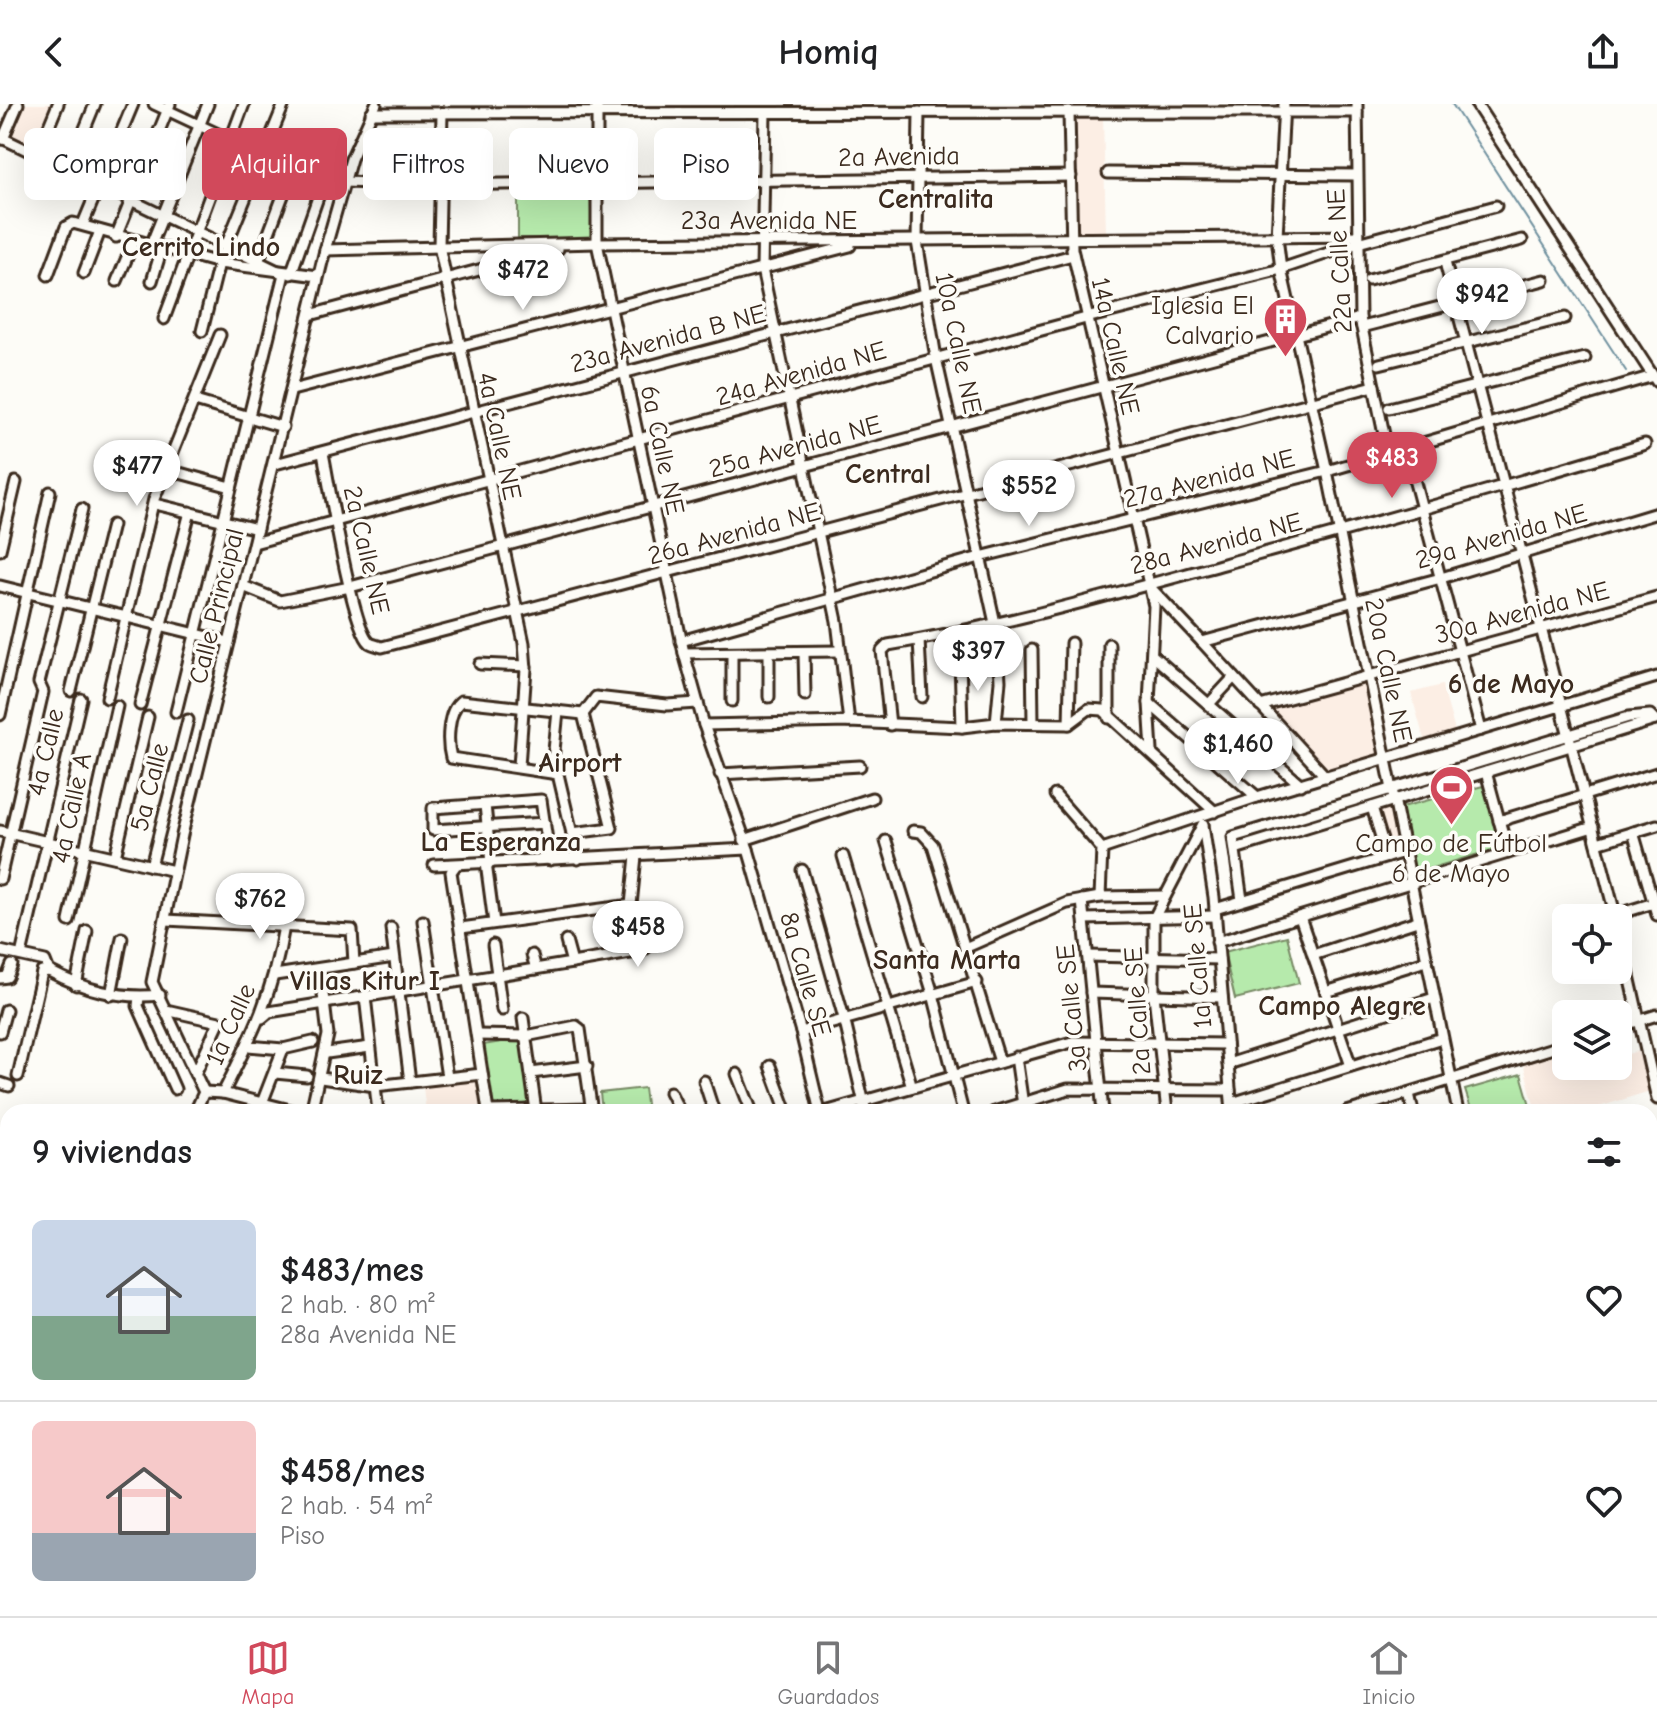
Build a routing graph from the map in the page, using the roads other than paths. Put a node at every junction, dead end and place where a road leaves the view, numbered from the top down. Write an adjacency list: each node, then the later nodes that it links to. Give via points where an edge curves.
1 (18, 104): 46 (street)
2 (58, 104): 39 (street)
3 (95, 104): 40 (street)
4 (133, 104): 41 (street)
5 (154, 104): 10 (street)
6 (208, 104): 38 (street)
7 (244, 104): 44 (street)
8 (284, 104): 45 (street)
9 (1476, 104): 120 (street)
10 (168, 107): 38 (street); 42 (street)
11 (373, 107): 35 (street); 48 (street, Calle Principal)
12 (485, 108): 13 (street); 35 (street)
13 (522, 108): 14 (street)
14 (561, 108): 15 (street)
15 (597, 108): 16 (street)
16 (632, 108): 17 (street)
17 (668, 108): 18 (street)
18 (705, 108): 19 (street)
19 (741, 108): 37 (street)
20 (779, 108): 21 (street); 37 (street)
21 (813, 108): 22 (street)
22 (852, 108): 36 (street)
23 (958, 108): 24 (street); 36 (street)
24 (994, 108): 25 (street)
25 (1029, 108): 34 (street)
26 (1104, 108): 27 (street); 34 (street)
27 (1134, 108): 28 (street)
28 (1172, 108): 29 (street)
29 (1210, 108): 30 (street)
30 (1246, 108): 31 (street)
31 (1283, 108): 32 (street); 52 (street, 20a Calle NE)
32 (1319, 108): 33 (street)
33 (1357, 108): 50 (street, 22a Calle NE)
34 (1065, 109): 51 (street, 14a Calle NE)
35 (445, 110)
36 (919, 112): 54 (street, 10a Calle NE)
37 (765, 113): 53 (street)
38 (200, 125): 43 (street); 66 (street)
39 (48, 128)
40 (85, 128)
41 (123, 128)
42 (160, 128)
43 (206, 128)
44 (235, 128)
45 (274, 128)
46 (2, 138): 47 (street)
47 (24, 149)
48 (347, 173)
49 (1108, 173): 52 (street)
50 (1357, 175): 52 (street); 73 (street, 22a Calle NE)
51 (1071, 176): 54 (street, 2a Avenida); 72 (street, 14a Calle NE)
52 (1278, 177): 71 (street, 20a Calle NE)
53 (764, 179): 54 (street, 2a Avenida); 55 (street, 2a Avenida); 77 (street)
54 (918, 179): 76 (street, 10a Calle NE)
55 (638, 181)
56 (93, 200): 67 (street)
57 (131, 200): 66 (street); 70 (street)
58 (207, 200): 69 (street)
59 (245, 200): 82 (street)
60 (281, 200): 88 (street)
61 (316, 200): 94 (street)
62 (338, 200): 85 (street, Calle Principal)
63 (440, 200): 83 (street, 4a Calle NE)
64 (597, 200): 79 (street, 6a Calle NE)
65 (1496, 206): 73 (street)
66 (162, 215): 69 (street); 80 (street)
67 (83, 224): 68 (street); 95 (street, via 69,224)
68 (100, 231): 70 (street); 93 (street)
69 (195, 231): 82 (street); 86 (street)
70 (116, 237): 75 (street)
71 (1277, 237): 72 (street, 23a Avenida NE); 73 (street, 23a Avenida NE); 92 (street, 20a Calle NE)
72 (1072, 238): 76 (street, 23a Avenida NE); 87 (street, 14a Calle NE)
73 (1358, 240): 92 (street, 24a Avenida NE); 109 (street, 22a Calle NE)
74 (1522, 240): 89 (street)
75 (134, 241): 80 (street); 100 (street)
76 (917, 241): 78 (street, 23a Avenida NE); 102 (street, 10a Calle NE)
77 (762, 242): 78 (street, 23a Avenida NE); 79 (street, 23a Avenida NE); 91 (street)
78 (864, 242): 91 (street)
79 (597, 243): 81 (street, 23a Avenida NE); 104 (street, 6a Calle NE)
80 (151, 245): 84 (street)
81 (573, 245): 83 (street, 23a Avenida NE); 97 (street)
82 (226, 246): 88 (street); 90 (street)
83 (439, 246): 85 (street, 23a Avenida NE); 97 (street, 4a Calle NE)
84 (162, 248): 86 (street); 101 (street)
85 (325, 250): 96 (street, Calle Principal)
86 (186, 254): 90 (street); 108 (street)
87 (1073, 255): 102 (street, 23a Avenida B NE); 106 (street, 14a Calle NE)
88 (258, 262): 94 (street)
89 (1445, 262): 98 (street); 103 (street)
90 (219, 263): 94 (street); 110 (street)
91 (762, 269): 104 (street); 111 (street)
92 (1281, 269): 106 (street, 24a Avenida NE); 113 (street, 20a Calle NE)
93 (84, 273)
94 (288, 274): 96 (street); 130 (street)
95 (48, 275)
96 (318, 276): 105 (street, Calle Principal)
97 (445, 280): 105 (street); 115 (street, 4a Calle NE)
98 (1369, 280)
99 (1544, 280): 103 (street)
100 (117, 281)
101 (152, 281)
102 (923, 292): 111 (street, 23a Avenida B NE); 116 (street, 10a Calle NE)
103 (1456, 303): 109 (street); 114 (street)
104 (610, 305): 115 (street); 119 (street, 6a Calle NE)
105 (310, 315): 124 (street, Calle Principal)
106 (1086, 318): 116 (street, 24a Avenida NE); 123 (street, 14a Calle NE)
107 (1565, 318): 114 (street)
108 (164, 319)
109 (1361, 322): 113 (street, 25a Avenida NE); 122 (street, 22a Calle NE)
110 (202, 331)
111 (774, 332): 119 (street, 23a Avenida B NE); 125 (street)
112 (220, 335): 126 (street)
113 (1296, 337): 123 (street, 25a Avenida NE); 127 (street, 20a Calle NE)
114 (1466, 343): 118 (street); 121 (street)
115 (458, 348): 124 (street); 129 (street, 4a Calle NE)
116 (936, 358): 125 (street, 24a Avenida NE); 132 (street, 10a Calle NE)
117 (1585, 358): 121 (street)
118 (1379, 364)
119 (624, 372): 129 (street, 23a Avenida B NE); 134 (street, 6a Calle NE)
120 (1655, 379): 131 (street, 27a Avenida NE)
121 (1477, 385): 128 (street); 131 (street)
122 (1374, 386): 127 (street, 26a Avenida NE); 139 (street, 22a Calle NE)
123 (1102, 387): 132 (street, 25a Avenida NE); 137 (street, 14a Calle NE)
124 (292, 390): 133 (street, Calle Principal)
125 (788, 400): 134 (street, 24a Avenida NE); 141 (street)
126 (195, 401): 130 (street); 142 (street)
127 (1311, 402): 137 (street, 26a Avenida NE); 143 (street, 20a Calle NE)
128 (1389, 408)
129 (474, 413): 138 (street, 23a Avenida B NE); 144 (street, 4a Calle NE)
130 (249, 417): 133 (street); 146 (street)
131 (1487, 423): 136 (street, 27a Avenida NE); 147 (street)
132 (953, 424): 141 (street, 25a Avenida NE); 149 (street, 10a Calle NE)
133 (283, 427): 140 (street, Calle Principal)
134 (638, 441): 144 (street, 24a Avenida NE); 151 (street, 6a Calle NE)
135 (1645, 444): 147 (street, 28a Avenida NE)
136 (1406, 449): 139 (street, 27a Avenida NE); 152 (street)
137 (1117, 452): 149 (street, 26a Avenida NE); 158 (street, 14a Calle NE)
138 (323, 453): 140 (street, 23a Avenida B NE); 157 (street, 2a Calle NE)
139 (1388, 454): 143 (street, 27a Avenida NE)
140 (275, 464): 160 (street, Calle Principal)
141 (802, 468): 151 (street, 25a Avenida NE); 162 (street)
142 (165, 469): 146 (street); 150 (street)
143 (1327, 471): 158 (street, 27a Avenida NE); 161 (street, 20a Calle NE)
144 (488, 480): 157 (street, 24a Avenida NE); 164 (street, 4a Calle NE)
145 (16, 482): 165 (street)
146 (231, 487): 156 (street)
147 (1506, 487): 152 (street, 28a Avenida NE); 166 (street)
148 (50, 492): 174 (street)
149 (967, 492): 162 (street, 26a Avenida NE); 167 (street, 10a Calle NE)
150 (155, 504): 154 (street); 181 (street)
151 (652, 508): 164 (street, 25a Avenida NE); 168 (street, 6a Calle NE)
152 (1423, 508): 161 (street, 28a Avenida NE); 169 (street)
153 (82, 509): 178 (street)
154 (190, 512): 156 (street); 182 (street)
155 (1657, 513): 166 (street, 29a Avenida NE)
156 (223, 520): 160 (street); 185 (street)
157 (337, 520): 163 (street, 24a Avenida NE); 173 (street, 2a Calle NE)
158 (1132, 520): 167 (street, 27a Avenida NE); 170 (street, 14a Calle NE)
159 (112, 525): 179 (street)
160 (257, 529): 163 (street, Calle Principal)
161 (1338, 533): 170 (street, 28a Avenida NE); 177 (street, 20a Calle NE)
162 (818, 534): 168 (street, 26a Avenida NE); 176 (street)
163 (254, 543): 172 (street, Calle Principal)
164 (502, 547): 173 (street, 25a Avenida NE); 180 (street, 4a Calle NE)
165 (0, 550)
166 (1524, 554): 169 (street, 29a Avenida NE); 184 (street)
167 (980, 557): 176 (street, 27a Avenida NE); 183 (street, 10a Calle NE)
168 (667, 573): 180 (street, 26a Avenida NE); 187 (street, 6a Calle NE)
169 (1441, 578): 177 (street, 29a Avenida NE); 195 (street)
170 (1147, 585): 183 (street, 28a Avenida NE); 189 (street); 200 (street, 14a Calle NE, via 1154,606)
171 (0, 586): 174 (street)
172 (243, 586): 173 (street, 25a Avenida NE, via 280,601); 188 (street, Calle Principal)
173 (350, 587): 192 (street, 2a Calle NE, via 364,634 371,644)
174 (26, 592): 178 (street); 225 (street)
175 (1657, 597): 184 (street, 30a Avenida NE)
176 (833, 600): 187 (street, 27a Avenida NE); 194 (street)
177 (1352, 600): 189 (street, 29a Avenida NE); 204 (street, 20a Calle NE)
178 (60, 601): 179 (street); 265 (street, via 39,683 43,692)
179 (91, 608): 181 (street); 207 (street)
180 (518, 613): 192 (street, 26a Avenida NE); 203 (street, 4a Calle NE)
181 (128, 617): 182 (street); 211 (street)
182 (161, 625): 185 (street); 217 (street)
183 (995, 625): 186 (street, 28a Avenida NE); 231 (street, 10a Calle NE, via 1000,681)
184 (1544, 630): 195 (street, 30a Avenida NE); 220 (street)
185 (195, 633): 188 (street); 223 (street)
186 (919, 640): 210 (street); 235 (street, 28a Avenida NE, via 888,645 882,651)
187 (681, 641): 196 (street, 6a Calle NE)
188 (229, 642): 288 (street, Calle Principal)
189 (1202, 642): 205 (street)
190 (1071, 643): 233 (street)
191 (1109, 644): 227 (street)
192 (382, 647)
193 (1032, 650): 232 (street)
194 (841, 651): 198 (street); 229 (street)
195 (1461, 652): 204 (street, 30a Avenida NE); 237 (street)
196 (684, 653): 199 (street); 214 (street, 6a Calle NE)
197 (769, 653): 198 (street); 199 (street); 209 (street)
198 (804, 653): 208 (street)
199 (732, 654): 213 (street)
200 (1152, 655): 215 (street, 14a Calle NE); 216 (street)
201 (960, 659): 236 (street)
202 (480, 664): 203 (street)
203 (526, 666): 221 (street, 4a Calle NE)
204 (1367, 676): 219 (street, 30a Avenida NE); 240 (street, 20a Calle NE)
205 (1234, 677): 216 (street); 219 (street)
206 (1657, 677): 220 (street)
207 (71, 691)
208 (805, 695)
209 (769, 697)
210 (922, 697)
211 (107, 698)
212 (81, 699): 269 (street, 4a Calle)
213 (732, 701)
214 (698, 703): 224 (street, via 596,697); 234 (street, 6a Calle NE)
215 (1149, 703): 239 (street, 14a Calle NE); 252 (street)
216 (1209, 704): 248 (street)
217 (140, 705)
218 (117, 706): 274 (street, 4a Calle A)
219 (1260, 706): 247 (street)
220 (1563, 707): 237 (street); 238 (street)
221 (524, 708): 222 (street); 241 (street, 4a Calle NE); 241 (street, via 461,701 452,711 451,758)
222 (558, 711): 224 (street); 243 (street)
223 (176, 712)
224 (583, 714): 267 (street, via 612,828)
225 (0, 715)
226 (148, 717): 279 (street)
227 (1109, 718): 233 (street, via 1103,710 1089,709); 239 (street)
228 (188, 720): 286 (street, 5a Calle)
229 (849, 722): 234 (street); 235 (street)
230 (1656, 722): 238 (street); 249 (street, via 1650,715 1629,717)
231 (996, 723): 232 (street); 236 (street)
232 (1033, 723): 233 (street)
233 (1069, 724)
234 (704, 725): 246 (street, 6a Calle NE)
235 (890, 725): 236 (street)
236 (962, 727)
237 (1481, 730): 240 (street)
238 (1573, 745): 244 (street); 250 (street)
239 (1152, 751): 257 (street)
240 (1385, 760): 247 (street); 249 (street, 20a Calle NE)
241 (519, 766): 243 (street)
242 (860, 766): 246 (street)
243 (552, 770): 267 (street, via 558,774)
244 (1486, 772): 254 (street); 259 (street)
245 (1657, 773): 250 (street)
246 (720, 774): 271 (street, 8a Calle SE)
247 (1326, 777): 248 (street)
248 (1301, 785): 252 (street)
249 (1392, 789): 254 (street, 20a Calle NE); 273 (street, via 1233,837)
250 (1585, 794): 259 (street); 263 (street)
251 (1055, 795): 272 (street)
252 (1257, 797): 257 (street)
253 (872, 798): 271 (street)
254 (1394, 800): 256 (street); 275 (street, 20a Calle NE)
255 (485, 805): 260 (street, via 541,800); 262 (street); 262 (street, via 433,808 433,830)
256 (1372, 807): 273 (street); 280 (street)
257 (1215, 812): 258 (street)
258 (1203, 821): 272 (street); 291 (street, 2a Calle SE); 298 (street, 1a Calle SE)
259 (1499, 821): 276 (street)
260 (545, 823): 262 (street); 282 (street)
261 (1657, 825): 266 (street)
262 (487, 826): 283 (street)
263 (1593, 827): 270 (street); 276 (street)
264 (913, 831): 317 (street, via 933,845)
265 (5, 832): 269 (street); 289 (street)
266 (1633, 832): 270 (street); 295 (street)
267 (572, 833): 281 (street)
268 (886, 841): 344 (street)
269 (46, 842): 274 (street); 319 (street, 4a Calle)
270 (1597, 843): 296 (street)
271 (746, 845): 277 (street); 365 (street, 8a Calle SE)
272 (1102, 849): 292 (street)
273 (1235, 849): 294 (street)
274 (84, 850): 279 (street); 304 (street, 4a Calle A)
275 (1404, 852): 280 (street); 290 (street, 20a Calle NE)
276 (1508, 853): 290 (street)
277 (636, 856): 281 (street); 307 (street, via 631,905)
278 (843, 856): 353 (street)
279 (115, 857): 286 (street)
280 (1387, 857): 294 (street)
281 (578, 859): 282 (street)
282 (550, 860): 283 (street)
283 (488, 863): 285 (street); 307 (street)
284 (434, 865): 285 (street)
285 (456, 865): 310 (street, via 451,872)
286 (151, 866): 288 (street)
287 (802, 870): 360 (street)
288 (174, 871): 303 (street, Calle Principal)
289 (0, 879)
290 (1409, 883): 300 (street); 306 (street, 20a Calle NE)
291 (1165, 896): 292 (street); 301 (street, 2a Calle SE)
292 (1100, 897): 293 (street)
293 (1082, 900): 302 (street, 3a Calle SE); 317 (street)
294 (1242, 900): 298 (street)
295 (1655, 902): 297 (street); 299 (street)
296 (1613, 904)
297 (1632, 910)
298 (1215, 912): 301 (street); 315 (street, 1a Calle SE)
299 (1657, 915)
300 (1300, 917): 315 (street); 321 (street)
301 (1154, 918): 302 (street); 324 (street, 2a Calle SE)
302 (1084, 919): 322 (street, 3a Calle SE)
303 (166, 920): 308 (street); 346 (street, Calle Principal, via 152,982)
304 (69, 921)
305 (423, 921): 340 (street)
306 (1417, 921): 321 (street); 326 (street, 20a Calle NE)
307 (494, 923): 310 (street)
308 (284, 926): 327 (street, via 352,930); 333 (street, 1a Calle)
309 (391, 928): 323 (street)
310 (461, 928): 336 (street)
311 (87, 931): 339 (street)
312 (644, 931): 328 (street, via 647,947 642,951)
313 (122, 938): 345 (street)
314 (566, 941): 328 (street)
315 (1217, 942): 325 (street, 1a Calle SE)
316 (493, 945): 334 (street)
317 (967, 947): 337 (street)
318 (0, 951): 319 (street)
319 (21, 955): 332 (street, via 45,961)
320 (532, 955): 331 (street)
321 (1313, 955): 342 (street)
322 (1088, 956): 324 (street); 343 (street, 3a Calle SE)
323 (394, 957): 327 (street); 341 (street)
324 (1152, 957): 325 (street); 347 (street, 2a Calle SE)
325 (1219, 959): 350 (street, 1a Calle SE)
326 (1426, 961): 342 (street); 351 (street, 20a Calle NE)
327 (354, 963): 330 (street)
328 (572, 963): 331 (street)
329 (12, 965): 335 (street, via 7,977)
330 (320, 969): 333 (street); 352 (street)
331 (536, 969): 334 (street)
332 (49, 971): 339 (street); 390 (street, via 42,972 34,999)
333 (275, 975): 357 (street, 1a Calle)
334 (497, 975): 336 (street); 356 (street)
335 (0, 978)
336 (469, 980): 340 (street); 366 (street)
337 (977, 982): 344 (street); 379 (street)
338 (1630, 984): 361 (street)
339 (76, 985): 345 (street)
340 (433, 986): 341 (street); 392 (street)
341 (398, 991): 348 (street); 396 (street)
342 (1326, 992): 363 (street)
343 (1091, 993): 347 (street); 369 (street, 3a Calle SE)
344 (933, 994): 353 (street); 389 (street)
345 (111, 995): 349 (street)
346 (160, 995): 349 (street); 355 (street, Calle Principal)
347 (1154, 995): 350 (street); 371 (street, 2a Calle SE)
348 (365, 996): 352 (street); 374 (street)
349 (139, 997): 400 (street, via 138,1006)
350 (1222, 997): 372 (street, 1a Calle SE)
351 (1434, 998): 363 (street); 368 (street, 20a Calle NE)
352 (325, 1004): 357 (street); 377 (street)
353 (889, 1006): 360 (street); 398 (street)
354 (6, 1010): 364 (street)
355 (166, 1010): 386 (street, Calle Principal); 386 (street, via 219,1022)
356 (502, 1010)
357 (266, 1012): 373 (street, 1a Calle)
358 (1657, 1015): 361 (street)
359 (523, 1018): 367 (street)
360 (844, 1018): 365 (street); 421 (street)
361 (1638, 1021): 362 (street); 407 (street)
362 (1632, 1023)
363 (1338, 1028): 380 (street); 383 (street)
364 (0, 1032)
365 (801, 1032): 420 (street, 8a Calle SE)
366 (477, 1035): 367 (street); 387 (street)
367 (526, 1036): 381 (street, via 576,1026); 385 (street)
368 (1442, 1038): 383 (street); 395 (street, 20a Calle NE)
369 (1096, 1040): 371 (street); 378 (street); 399 (street, 3a Calle SE)
370 (313, 1042): 375 (street)
371 (1159, 1044): 372 (street); 401 (street, 2a Calle SE)
372 (1226, 1044): 380 (street, 1a Calle SE)
373 (248, 1046): 375 (street); 405 (street, 1a Calle)
374 (370, 1047): 377 (street); 397 (street)
375 (283, 1049): 384 (street)
376 (1552, 1049): 395 (street)
377 (327, 1053): 393 (street)
378 (1016, 1057): 379 (street); 424 (street)
379 (1000, 1062): 389 (street)
380 (1228, 1064): 402 (street, 1a Calle SE)
381 (587, 1066): 385 (street); 415 (street)
382 (770, 1066): 419 (street)
383 (1351, 1066): 429 (street)
384 (275, 1073): 391 (street); 408 (street)
385 (531, 1073): 414 (street)
386 (195, 1074): 403 (street, Calle Principal)
387 (482, 1074): 392 (street); 413 (street)
388 (737, 1074): 418 (street)
389 (955, 1074): 398 (street); 423 (street)
390 (18, 1076)
391 (307, 1076)
392 (447, 1077): 396 (street)
393 (321, 1078): 397 (street); 411 (street)
394 (704, 1081): 417 (street)
395 (1453, 1081): 406 (street); 432 (street, 20a Calle NE)
396 (410, 1082): 397 (street)
397 (375, 1086): 412 (street)
398 (912, 1087): 422 (street)
399 (1101, 1087): 401 (street); 425 (street, via 1068,1089); 426 (street, 3a Calle SE)
400 (175, 1089)
401 (1164, 1090): 402 (street); 427 (street, 2a Calle SE)
402 (1230, 1090): 428 (street, 1a Calle SE)
403 (204, 1092): 405 (street); 409 (street)
404 (670, 1092): 416 (street)
405 (223, 1093): 408 (street)
406 (1409, 1093): 430 (street); 431 (street)
407 (1657, 1099)
408 (262, 1103): 410 (street)
409 (199, 1104)
410 (266, 1104)
411 (313, 1104)
412 (377, 1104)
413 (487, 1104)
414 (535, 1104)
415 (591, 1104)
416 (676, 1104)
417 (711, 1104)
418 (749, 1104)
419 (784, 1104)
420 (820, 1104)
421 (865, 1104)
422 (870, 1104)
423 (961, 1104)
424 (1022, 1104)
425 (1032, 1104)
426 (1102, 1104)
427 (1166, 1104)
428 (1232, 1104)
429 (1243, 1104)
430 (1382, 1104)
431 (1411, 1104)
432 (1457, 1104)

